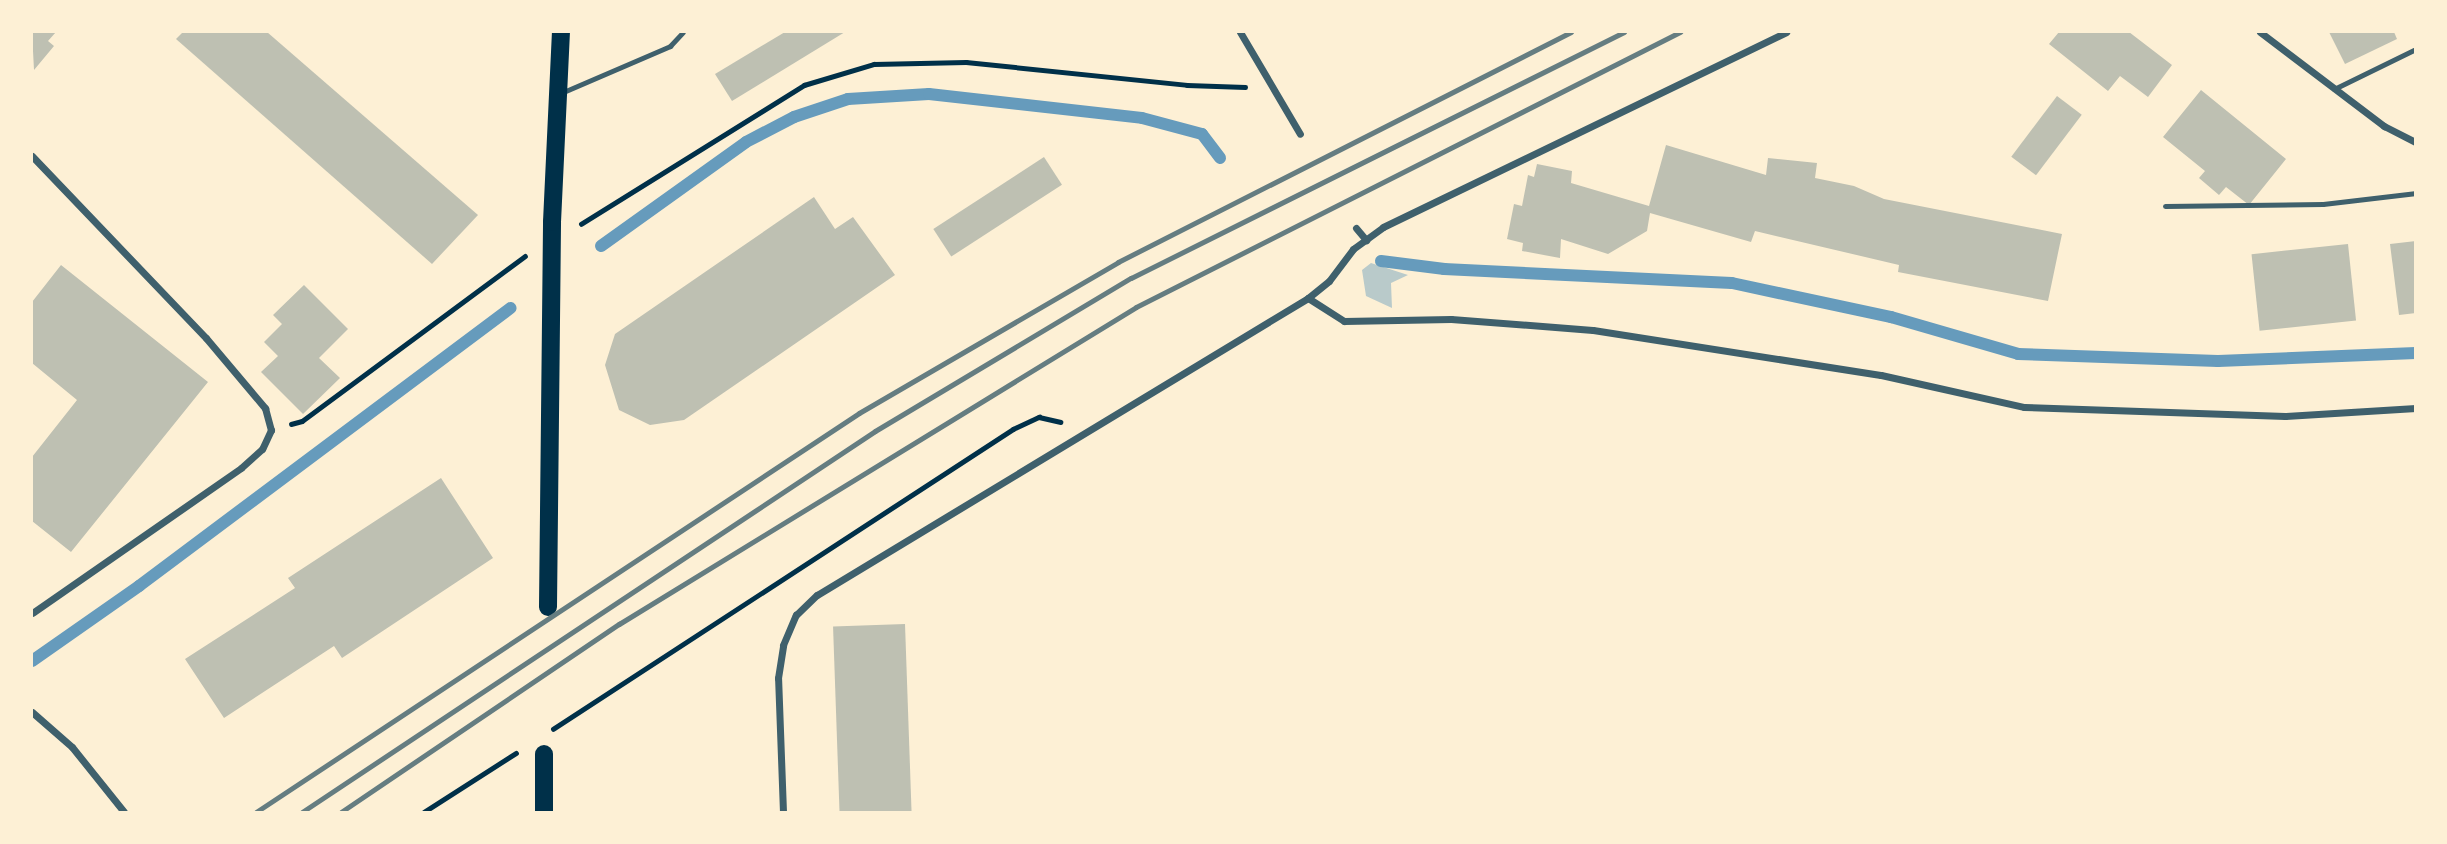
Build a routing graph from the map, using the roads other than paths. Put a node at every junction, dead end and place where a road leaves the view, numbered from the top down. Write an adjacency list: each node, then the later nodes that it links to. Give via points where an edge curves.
1 (561, 32): 8 (main road)
2 (683, 32): 8 (lane, via 670,46)
3 (1240, 32): 9 (street)
4 (1786, 32): 15 (street)
5 (2260, 32): 7 (street)
6 (2416, 49): 7 (lane)
7 (2334, 89): 10 (street, via 2384,126)
8 (555, 95): 18 (main road)
9 (1300, 134)
10 (2416, 142)
11 (32, 156): 19 (street, via 206,338 264,408 271,430 262,449 241,468)
12 (2416, 193): 13 (lane, via 2323,204)
13 (2165, 206)
14 (1356, 228): 15 (street)
15 (1366, 240): 16 (street)
16 (1308, 298): 17 (street, via 1344,321 1451,319 1593,330 1881,375 2024,407 2285,415); 24 (street, via 817,595 796,615 780,667)
17 (2416, 408)
18 (548, 607)
19 (32, 613)
20 (32, 712): 22 (street, via 72,747)
21 (542, 745): 23 (main road)
22 (124, 813)
23 (544, 813)
24 (783, 813)

